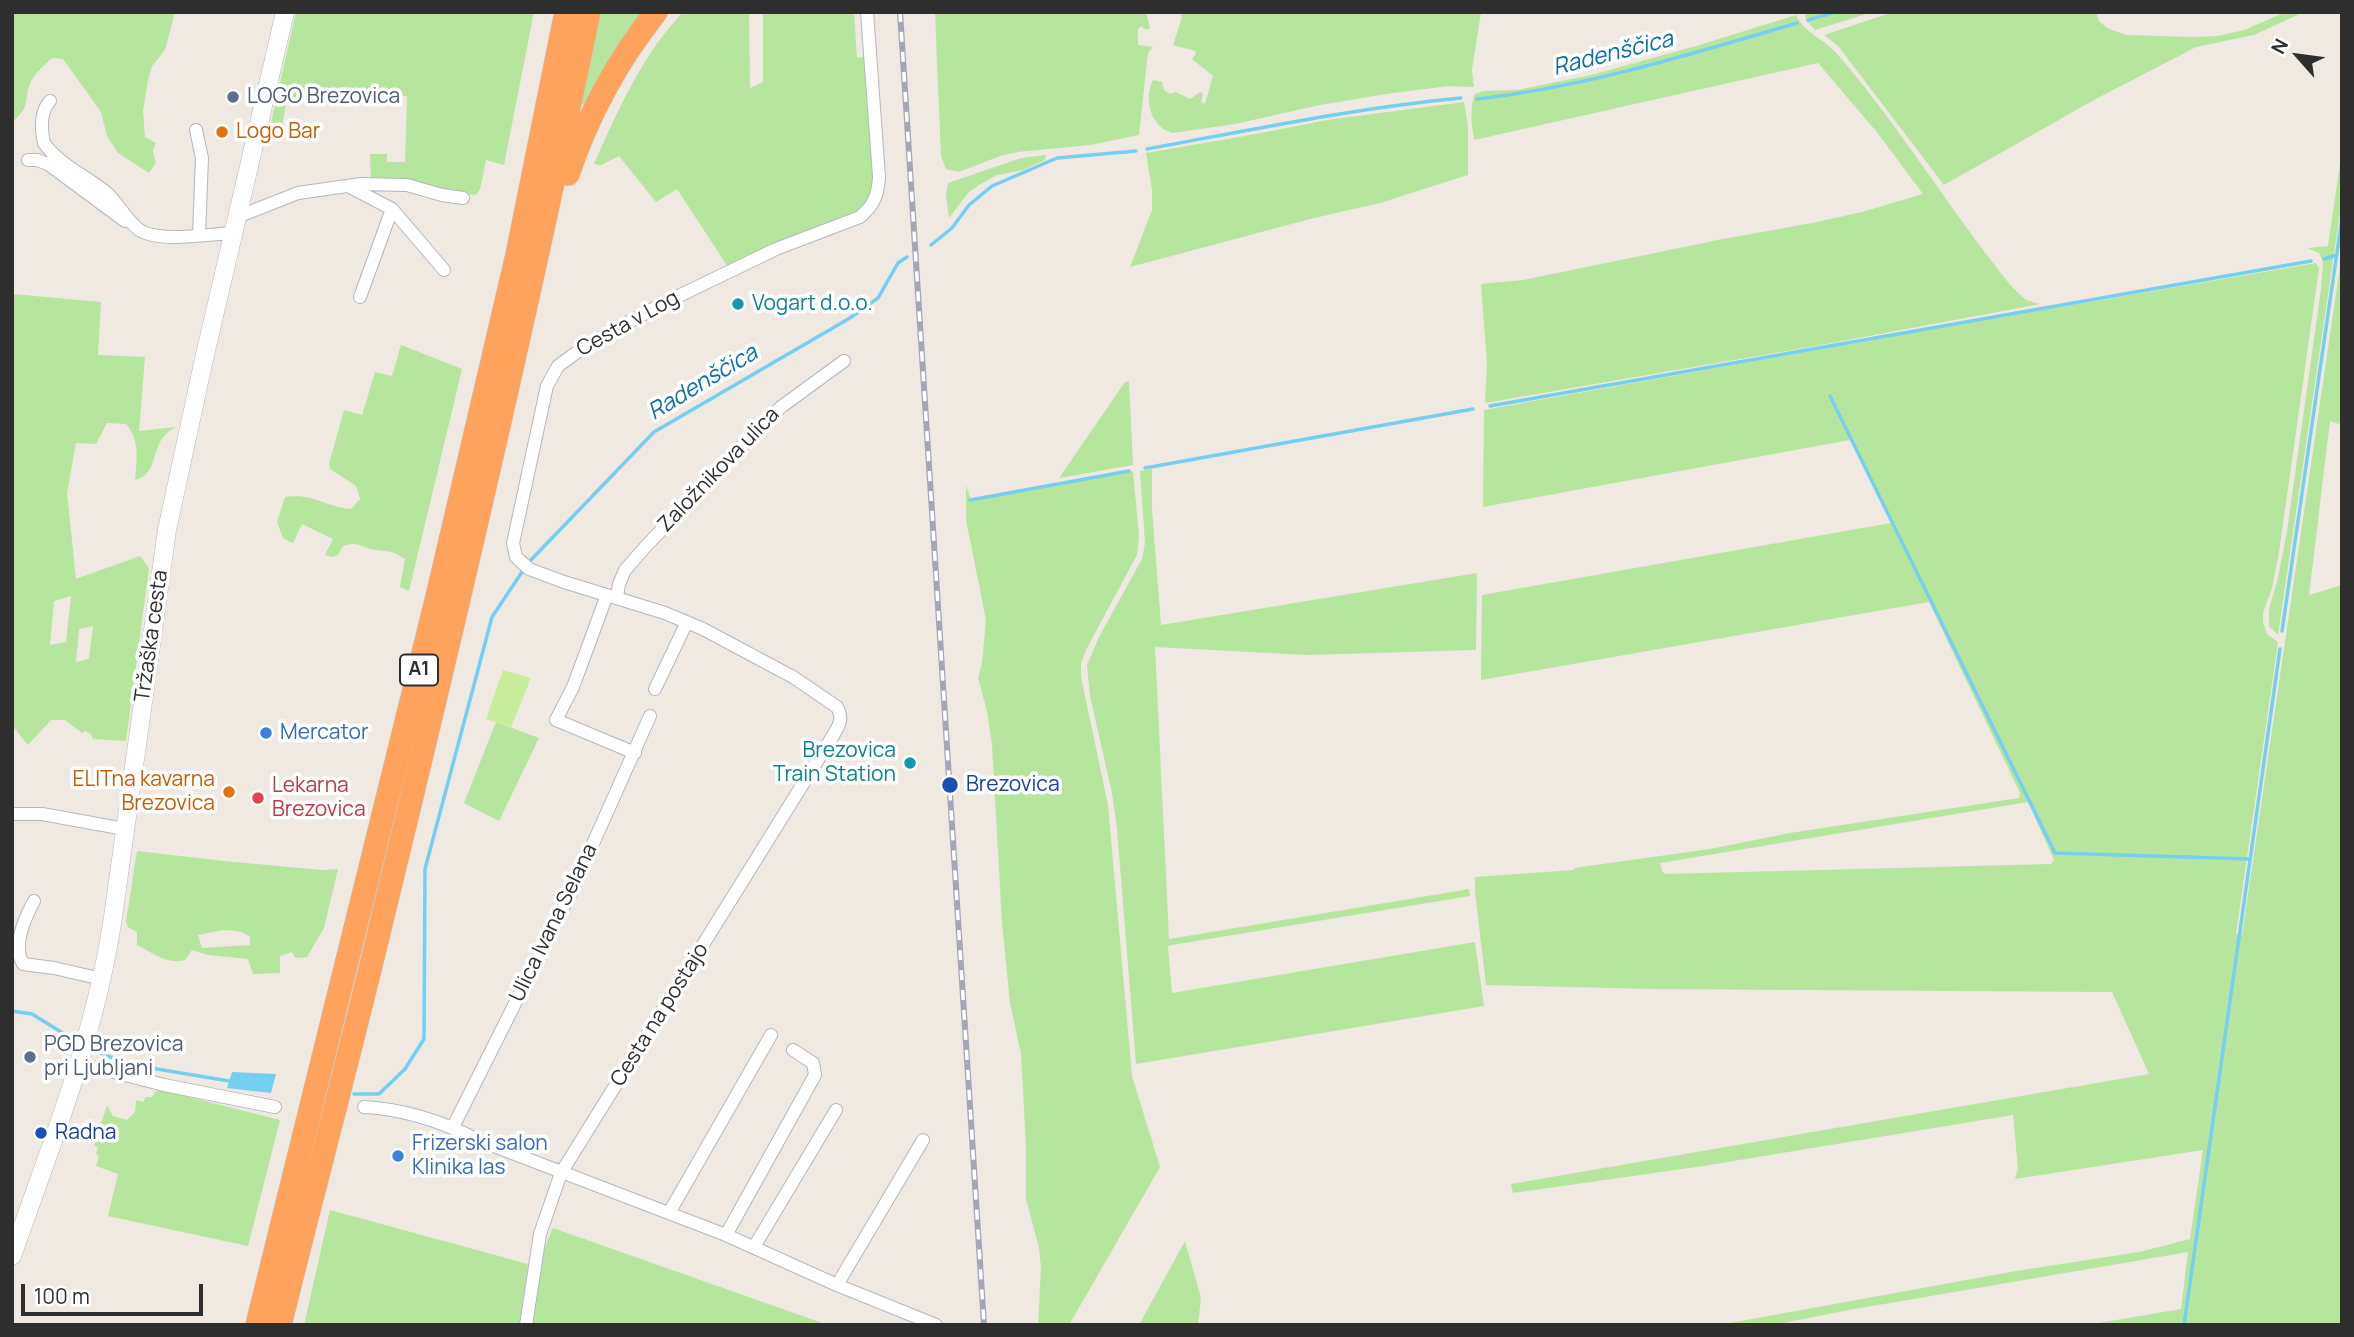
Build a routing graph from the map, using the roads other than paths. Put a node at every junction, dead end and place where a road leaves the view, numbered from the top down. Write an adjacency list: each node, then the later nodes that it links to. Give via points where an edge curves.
1 (285, 12): 12 (main road, Tržaška cesta)
2 (566, 12): 42 (highway, A1, via 517,255 440,584)
3 (589, 12): 15 (highway, A1)
4 (656, 12): 15 (highway, via 631,44 588,122 551,239)
5 (867, 12): 19 (street, Cesta v Log, via 879,177 878,193 869,210 660,305 584,347 558,366 547,386 513,543 516,557 525,566)
6 (50, 100): 13 (street, via 43,113 44,143 107,193)
7 (196, 130): 14 (street, via 202,158)
8 (28, 160): 13 (street, via 48,164)
9 (350, 187): 10 (street, via 407,185); 11 (street); 12 (street, via 298,192)
10 (463, 198)
11 (391, 209): 16 (street); 17 (street)
12 (236, 225): 14 (street); 25 (main road, Tržaška cesta, via 167,530)
13 (134, 227): 14 (street, via 155,235)
14 (199, 234)
15 (539, 255): 43 (highway, A1, via 381,927)
16 (444, 270)
17 (360, 297)
18 (844, 361): 19 (street, Založnikova ulica, via 781,407 731,457 625,570)
19 (612, 596): 20 (street); 23 (street, Založnikova ulica, via 556,720)
20 (687, 622): 21 (street); 36 (street, Cesta na postajo, via 793,677 837,707 841,723)
21 (655, 689)
22 (650, 716): 23 (street, Ulica Ivana Selana)
23 (635, 753): 34 (street, Ulica Ivana Selana)
24 (12, 814): 25 (street, via 42,814)
25 (125, 829): 27 (main road, Tržaška cesta)
26 (34, 901): 27 (street, via 20,938 23,964)
27 (102, 979): 30 (main road, Tržaška cesta)
28 (771, 1035): 37 (street)
29 (793, 1050): 38 (street, via 813,1063 815,1075)
30 (83, 1052): 31 (street, via 164,1085); 40 (main road, Tržaška cesta)
31 (275, 1107)
32 (363, 1107): 34 (street)
33 (836, 1110): 39 (street)
34 (453, 1127): 36 (street)
35 (923, 1140): 41 (street)
36 (561, 1173): 37 (street); 44 (street, Cesta na postajo, via 540,1234)
37 (669, 1213): 38 (street)
38 (726, 1236): 39 (street)
39 (754, 1247): 41 (street)
40 (12, 1256)
41 (837, 1284): 45 (street)
42 (257, 1325)
43 (280, 1325)
44 (526, 1325)
45 (936, 1325)

